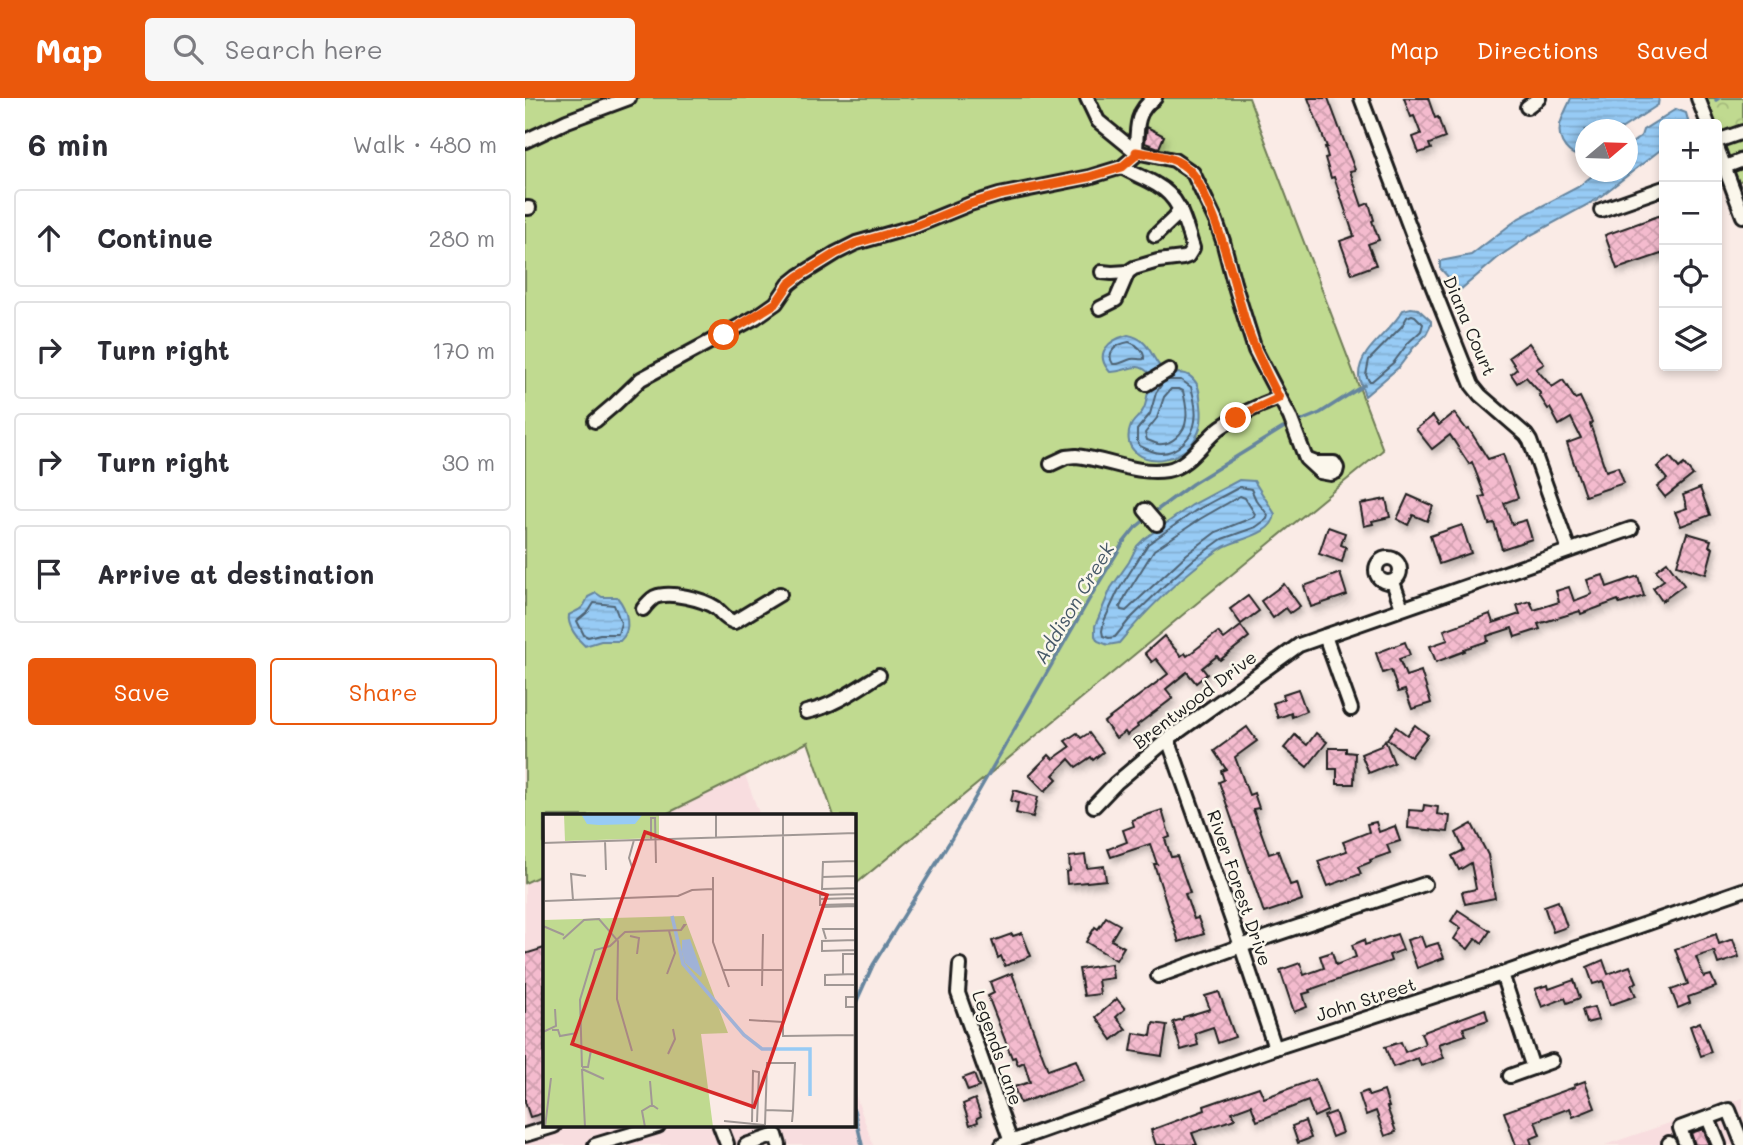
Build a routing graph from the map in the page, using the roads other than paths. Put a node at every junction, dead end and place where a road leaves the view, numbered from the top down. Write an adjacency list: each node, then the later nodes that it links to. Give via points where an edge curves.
1 (586, 98): 9 (street)
2 (629, 98): 9 (street)
3 (1087, 98): 14 (street, via 1098,121)
4 (1155, 98): 14 (street, via 1141,111)
5 (1361, 98): 36 (street, Diana Court, via 1472,385 1530,441)
6 (1539, 98): 8 (street)
7 (1698, 98): 10 (street)
8 (1527, 107)
9 (591, 111): 13 (street)
10 (1706, 119)
11 (1743, 132): 12 (street)
12 (1722, 139)
13 (525, 141)
14 (1136, 152): 16 (street); 29 (street, via 1174,160 1198,183 1223,241 1255,350)
15 (1743, 160): 17 (street)
16 (1122, 167): 20 (street, via 1165,190); 30 (street, via 999,195 836,253 789,284 776,303 756,317 641,379)
17 (1722, 169)
18 (1722, 171): 22 (street)
19 (1659, 190): 21 (street)
20 (1180, 209): 23 (street); 25 (street, via 1193,247 1188,256)
21 (1601, 210)
22 (1743, 216)
23 (1155, 236)
24 (1103, 272): 25 (street)
25 (1128, 272): 26 (street, via 1116,300)
26 (1100, 308)
27 (1169, 370): 28 (street)
28 (1146, 384)
29 (1279, 398): 31 (street); 32 (street, via 1221,426 1174,468 1147,471 1076,456)
30 (595, 421)
31 (1306, 459)
32 (1051, 464)
33 (1145, 510): 34 (street)
34 (1155, 523)
35 (1632, 529): 36 (street, Brentwood Drive)
36 (1569, 550): 39 (street, Brentwood Drive)
37 (1393, 582): 39 (street)
38 (780, 594): 40 (street, via 734,622 716,608 689,598 655,597)
39 (1402, 608): 41 (street, Brentwood Drive)
40 (643, 609)
41 (1325, 636): 43 (street); 45 (street, Brentwood Drive, via 1299,645)
42 (879, 675): 44 (street)
43 (1351, 709)
44 (806, 712)
45 (1168, 739): 46 (street, Brentwood Drive); 49 (street, River Forest Drive)
46 (1094, 806)
47 (1425, 884): 49 (street)
48 (1743, 890): 51 (street, John Street)
49 (1241, 946): 52 (street); 53 (street, River Forest Drive)
50 (960, 965): 62 (street, Legends Lane, via 958,993)
51 (1501, 974): 53 (street, John Street); 55 (street)
52 (1158, 976)
53 (1275, 1048): 62 (street, John Street)
54 (1552, 1061): 55 (street)
55 (1533, 1068): 56 (street)
56 (1510, 1076)
57 (1708, 1118): 67 (street, via 1680,1128); 68 (street); 69 (street, via 1729,1110)
58 (548, 1128): 61 (street)
59 (650, 1128): 63 (street)
60 (721, 1128): 64 (street)
61 (525, 1135)
62 (1006, 1143)
63 (595, 1145)
64 (727, 1145)
65 (747, 1145): 66 (street, via 776,1135)
66 (779, 1145)
67 (1686, 1145)
68 (1719, 1145)
69 (1743, 1145)

